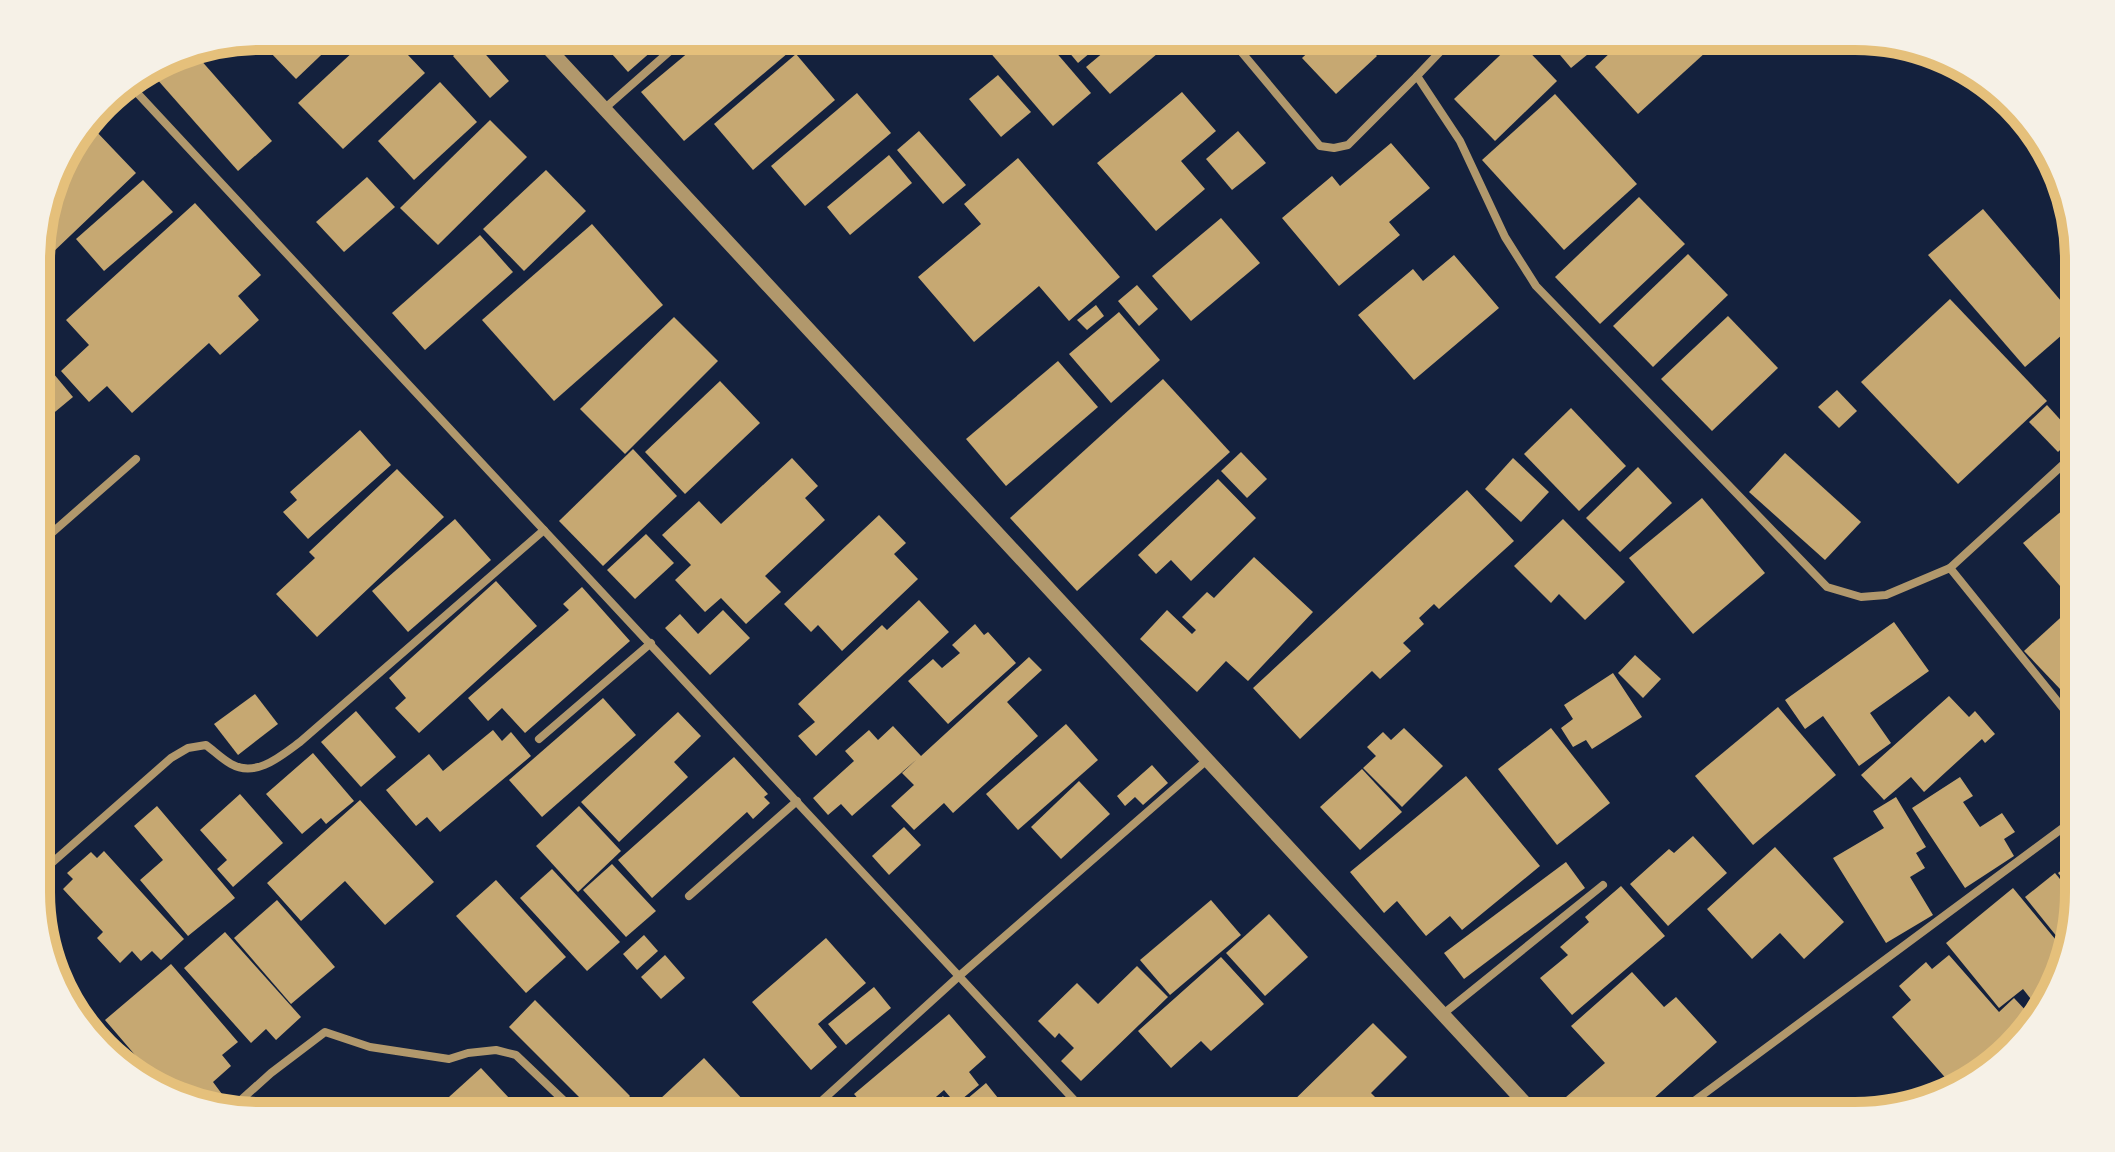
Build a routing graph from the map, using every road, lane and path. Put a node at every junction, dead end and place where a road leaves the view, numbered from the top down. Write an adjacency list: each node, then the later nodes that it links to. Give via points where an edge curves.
1 (550, 50): 7 (street)
2 (671, 50): 7 (street)
3 (1240, 50): 5 (street, via 1320,146 1348,145)
4 (1442, 50): 5 (street)
5 (1417, 76): 12 (street, via 1460,141 1505,237 1536,286 1827,587 1861,597 1886,595)
6 (136, 91): 10 (street)
7 (604, 109): 16 (street)
8 (136, 459): 11 (street)
9 (2065, 463): 12 (street)
10 (544, 530): 13 (street); 19 (street, via 268,765 233,766 206,745 188,748)
11 (50, 534)
12 (1950, 568): 14 (street)
13 (651, 643): 15 (street); 17 (street)
14 (2065, 711)
15 (539, 739)
16 (1207, 760): 22 (street); 23 (street)
17 (797, 801): 21 (street); 22 (street)
18 (2065, 826): 29 (street)
19 (50, 864)
20 (1603, 885): 23 (street)
21 (689, 896)
22 (958, 977): 26 (street); 27 (street)
23 (1443, 1014): 28 (street)
24 (240, 1101): 25 (street, via 325,1032 370,1047 449,1059 496,1050 516,1055)
25 (565, 1102)
26 (820, 1102)
27 (1076, 1102)
28 (1524, 1102)
29 (1693, 1102)

